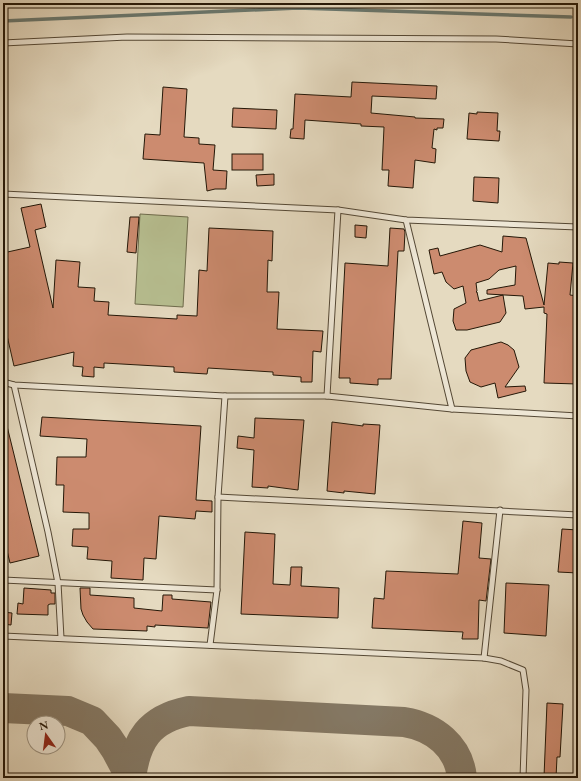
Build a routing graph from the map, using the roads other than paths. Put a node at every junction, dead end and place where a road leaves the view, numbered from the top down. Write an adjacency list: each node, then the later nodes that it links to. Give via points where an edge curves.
1 (577, 3): 2 (lane)
2 (578, 6)
3 (3, 43): 4 (lane, via 126,36 496,40)
4 (578, 44)
5 (3, 194): 6 (lane)
6 (338, 210): 7 (lane); 12 (lane)
7 (406, 220): 8 (lane); 13 (lane)
8 (578, 227)
9 (3, 382): 10 (lane)
10 (14, 385): 11 (lane); 19 (lane)
11 (225, 396): 12 (lane); 15 (lane)
12 (327, 396): 13 (lane)
13 (452, 409): 14 (lane)
14 (578, 416)
15 (218, 497): 16 (lane); 20 (lane)
16 (500, 510): 17 (lane); 24 (lane)
17 (578, 515)
18 (3, 580): 19 (lane)
19 (58, 583): 20 (lane); 22 (lane)
20 (218, 590): 23 (lane)
21 (3, 636): 22 (lane)
22 (61, 638): 23 (lane)
23 (210, 645): 24 (lane)
24 (484, 658): 25 (lane, via 501,661 523,670 526,690)
25 (523, 778)

